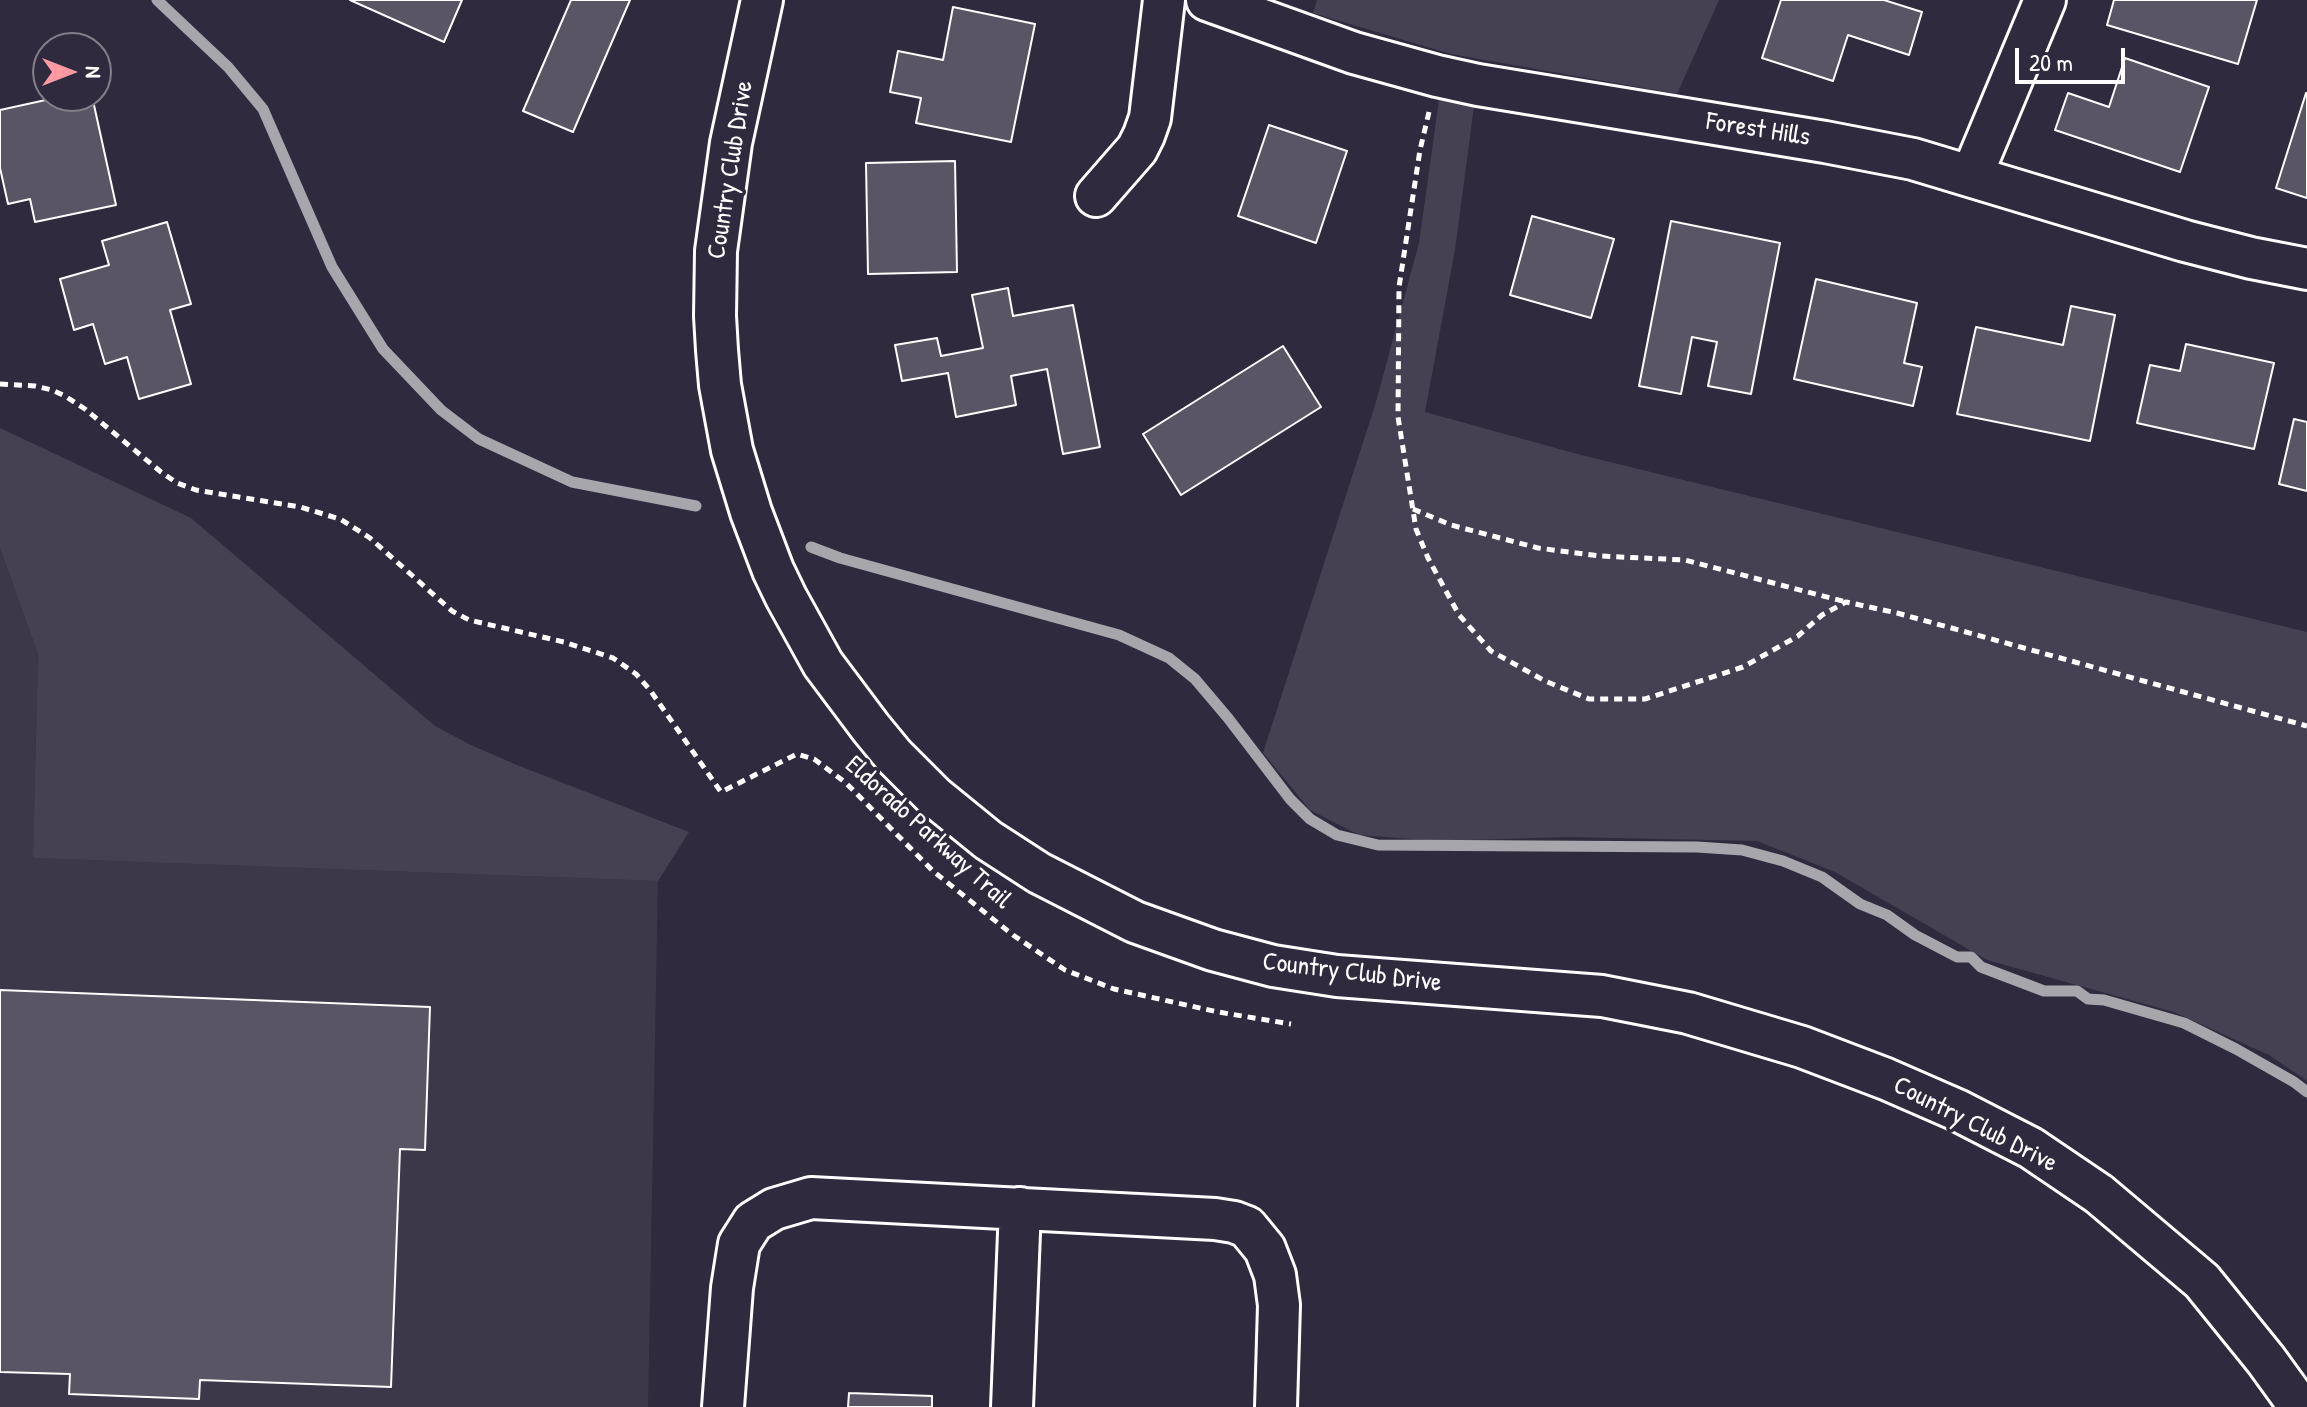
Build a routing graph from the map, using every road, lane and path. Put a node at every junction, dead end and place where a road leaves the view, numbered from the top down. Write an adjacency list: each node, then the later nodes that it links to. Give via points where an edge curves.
1 (762, 0): 18 (street, Country Club Drive, via 731,143 716,251 717,350 732,450 773,570 823,664 894,756 934,796 988,840 1049,879 1135,922 1213,950 1337,976 1602,996 1688,1013 1802,1047 1957,1110 2031,1148 2099,1194 2202,1281)
2 (1164, 0): 7 (street, via 1150,118 1137,149)
3 (1207, 0): 5 (street, Forest Hills, via 1354,53)
4 (2045, 0): 6 (street)
5 (1437, 76): 6 (street, Forest Hills, via 1856,147); 10 (path, via 1399,287 1398,417)
6 (1972, 175): 8 (street, Forest Hills, via 2197,244)
7 (1096, 196)
8 (2307, 269)
9 (0, 384): 13 (path, Eldorado Parkway Trail, via 35,386 65,396 177,483 340,519 469,620 613,658 650,690 721,792 797,754 814,759 846,783 933,871 1065,970 1114,989)
10 (1413, 508): 11 (path, via 1451,525 1538,548 1685,560); 11 (path, via 1428,558 1459,615 1491,651 1589,699 1645,699 1743,667)
11 (1846, 602): 12 (path)
12 (2307, 726)
13 (1291, 1024)
14 (1020, 1208): 15 (street, via 811,1198 753,1222 739,1244); 16 (street); 17 (street, via 1215,1219 1247,1227 1265,1249 1275,1275)
15 (723, 1407)
16 (1012, 1407)
17 (1276, 1407)
18 (2300, 1407)

